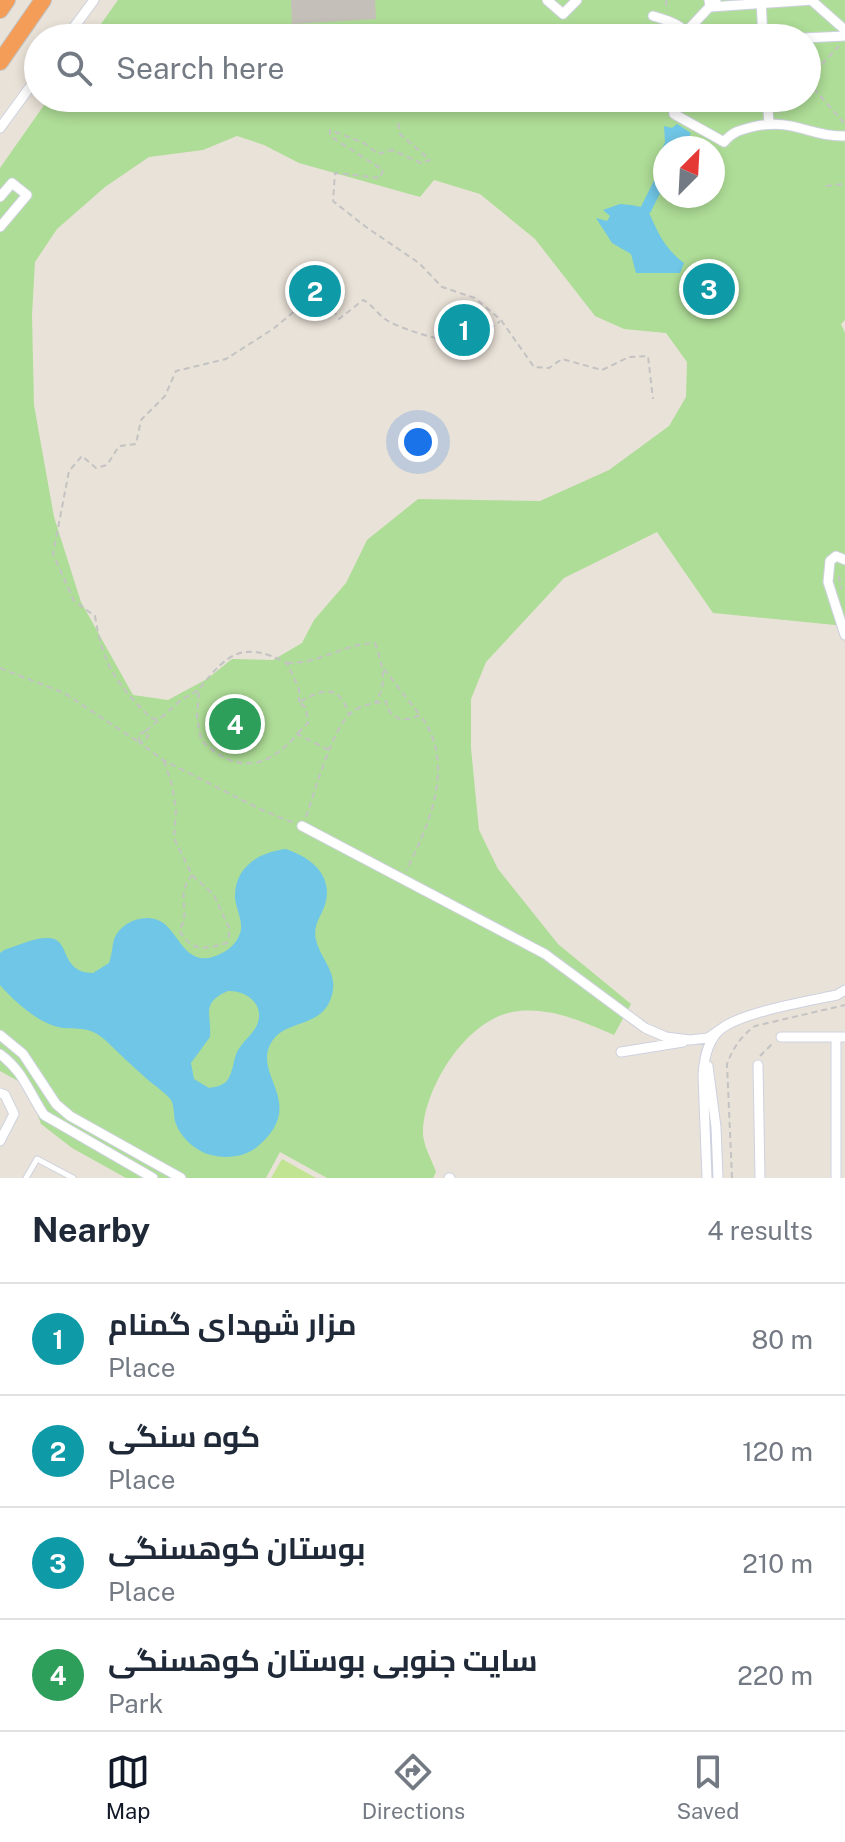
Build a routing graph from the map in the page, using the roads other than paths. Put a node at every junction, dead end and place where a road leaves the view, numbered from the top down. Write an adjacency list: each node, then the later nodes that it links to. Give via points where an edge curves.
1 (7, 0): 9 (highway)
2 (43, 0): 11 (highway)
3 (94, 0): 12 (street)
4 (547, 0): 5 (street, via 563,14)
5 (577, 0)
6 (812, 0): 8 (street); 17 (street)
7 (712, 2): 8 (street); 14 (street)
8 (762, 2): 15 (street)
9 (0, 10)
10 (653, 16): 13 (street)
11 (26, 24)
12 (76, 24)
13 (673, 24)
14 (696, 24)
15 (763, 24)
16 (24, 27): 20 (highway)
17 (845, 30)
18 (821, 38): 19 (street)
19 (845, 38)
20 (0, 62)
21 (24, 95): 25 (street)
22 (674, 112): 24 (street, via 724,142 736,131)
23 (768, 112): 24 (street)
24 (769, 123): 26 (street)
25 (0, 128)
26 (845, 136)
27 (0, 197): 28 (street, via 12,183 27,195)
28 (0, 227)
29 (843, 559): 30 (street, via 836,556 830,561 828,582)
30 (845, 635)
31 (302, 826): 37 (street, via 545,954 645,1028)
32 (845, 990): 33 (street)
33 (721, 1029): 37 (street, via 708,1038); 47 (street, via 704,1062); 48 (street, via 708,1063)
34 (0, 1035): 46 (street, via 23,1054 70,1116)
35 (781, 1037): 36 (street)
36 (840, 1037): 50 (street)
37 (690, 1040): 38 (street)
38 (621, 1052)
39 (0, 1054): 45 (street, via 24,1077 44,1115)
40 (758, 1065): 49 (street)
41 (0, 1093): 42 (street, via 14,1114)
42 (0, 1141)
43 (26, 1178): 44 (lane, via 37,1159)
44 (73, 1178)
45 (153, 1178)
46 (181, 1178)
47 (707, 1178)
48 (718, 1178)
49 (760, 1178)
50 (836, 1178)

